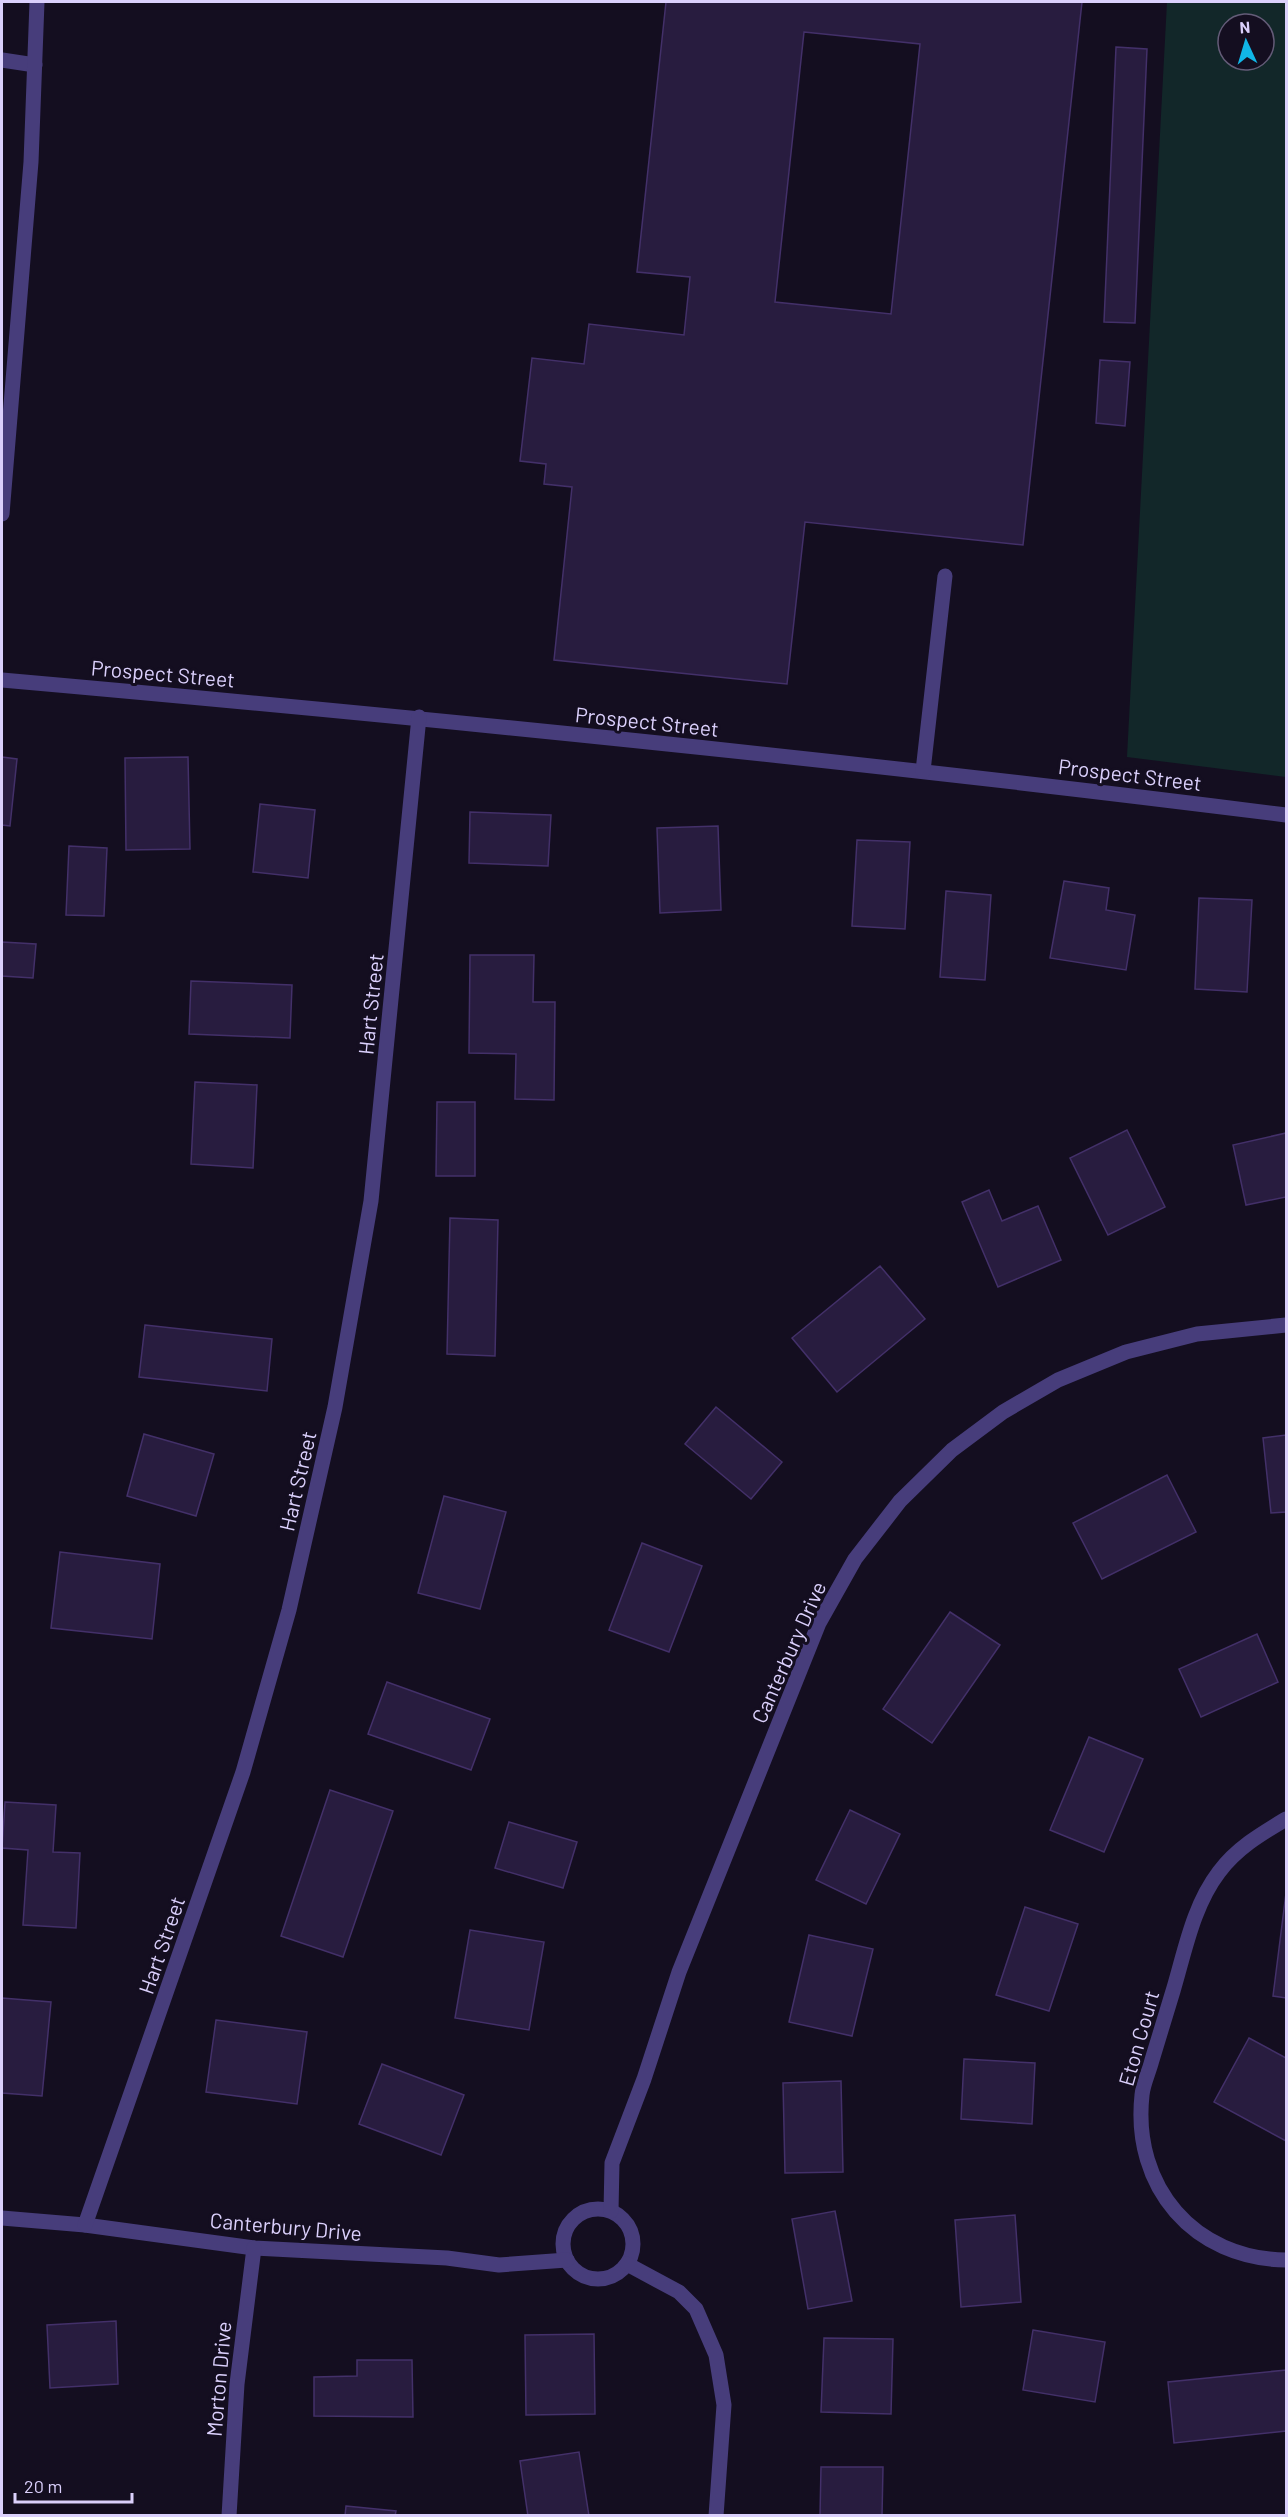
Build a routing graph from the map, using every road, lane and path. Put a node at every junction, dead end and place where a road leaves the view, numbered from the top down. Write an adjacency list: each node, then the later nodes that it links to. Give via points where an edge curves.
1 (37, 2): 3 (street)
2 (2, 60): 3 (street)
3 (35, 65): 4 (street, via 31,162)
4 (5, 433): 5 (street)
5 (2, 514)
6 (945, 576): 9 (street)
7 (2, 680): 8 (street, Prospect Street)
8 (419, 717): 9 (street, Prospect Street); 15 (street, Hart Street, via 371,1201 335,1407 289,1610 243,1772)
9 (923, 771): 10 (street, Prospect Street)
10 (1287, 815)
11 (1287, 1325): 13 (street, Canterbury Drive, via 1197,1334 1126,1352 1058,1380 1003,1412 952,1450 900,1501 855,1559 819,1623 679,1972 612,2163)
12 (1287, 1819): 18 (street, Eton Court, via 1248,1842 1219,1872 1199,1906 1142,2093 1140,2130 1148,2167 1167,2202 1193,2230 1227,2250 1263,2260)
13 (611, 2211): 17 (street, via 587,2210 568,2225 563,2248); 19 (street, via 628,2224 632,2234 632,2254)
14 (2, 2217): 15 (street, Canterbury Drive)
15 (85, 2225): 16 (street, Canterbury Drive)
16 (254, 2248): 17 (street, Canterbury Drive, via 447,2258 500,2265); 20 (street, Morton Drive, via 237,2384)
17 (567, 2260): 19 (street, via 574,2270 596,2279 608,2278)
18 (1287, 2260)
19 (627, 2264): 21 (street, via 679,2292 696,2309 716,2355 724,2405)
20 (229, 2516)
21 (716, 2516)

